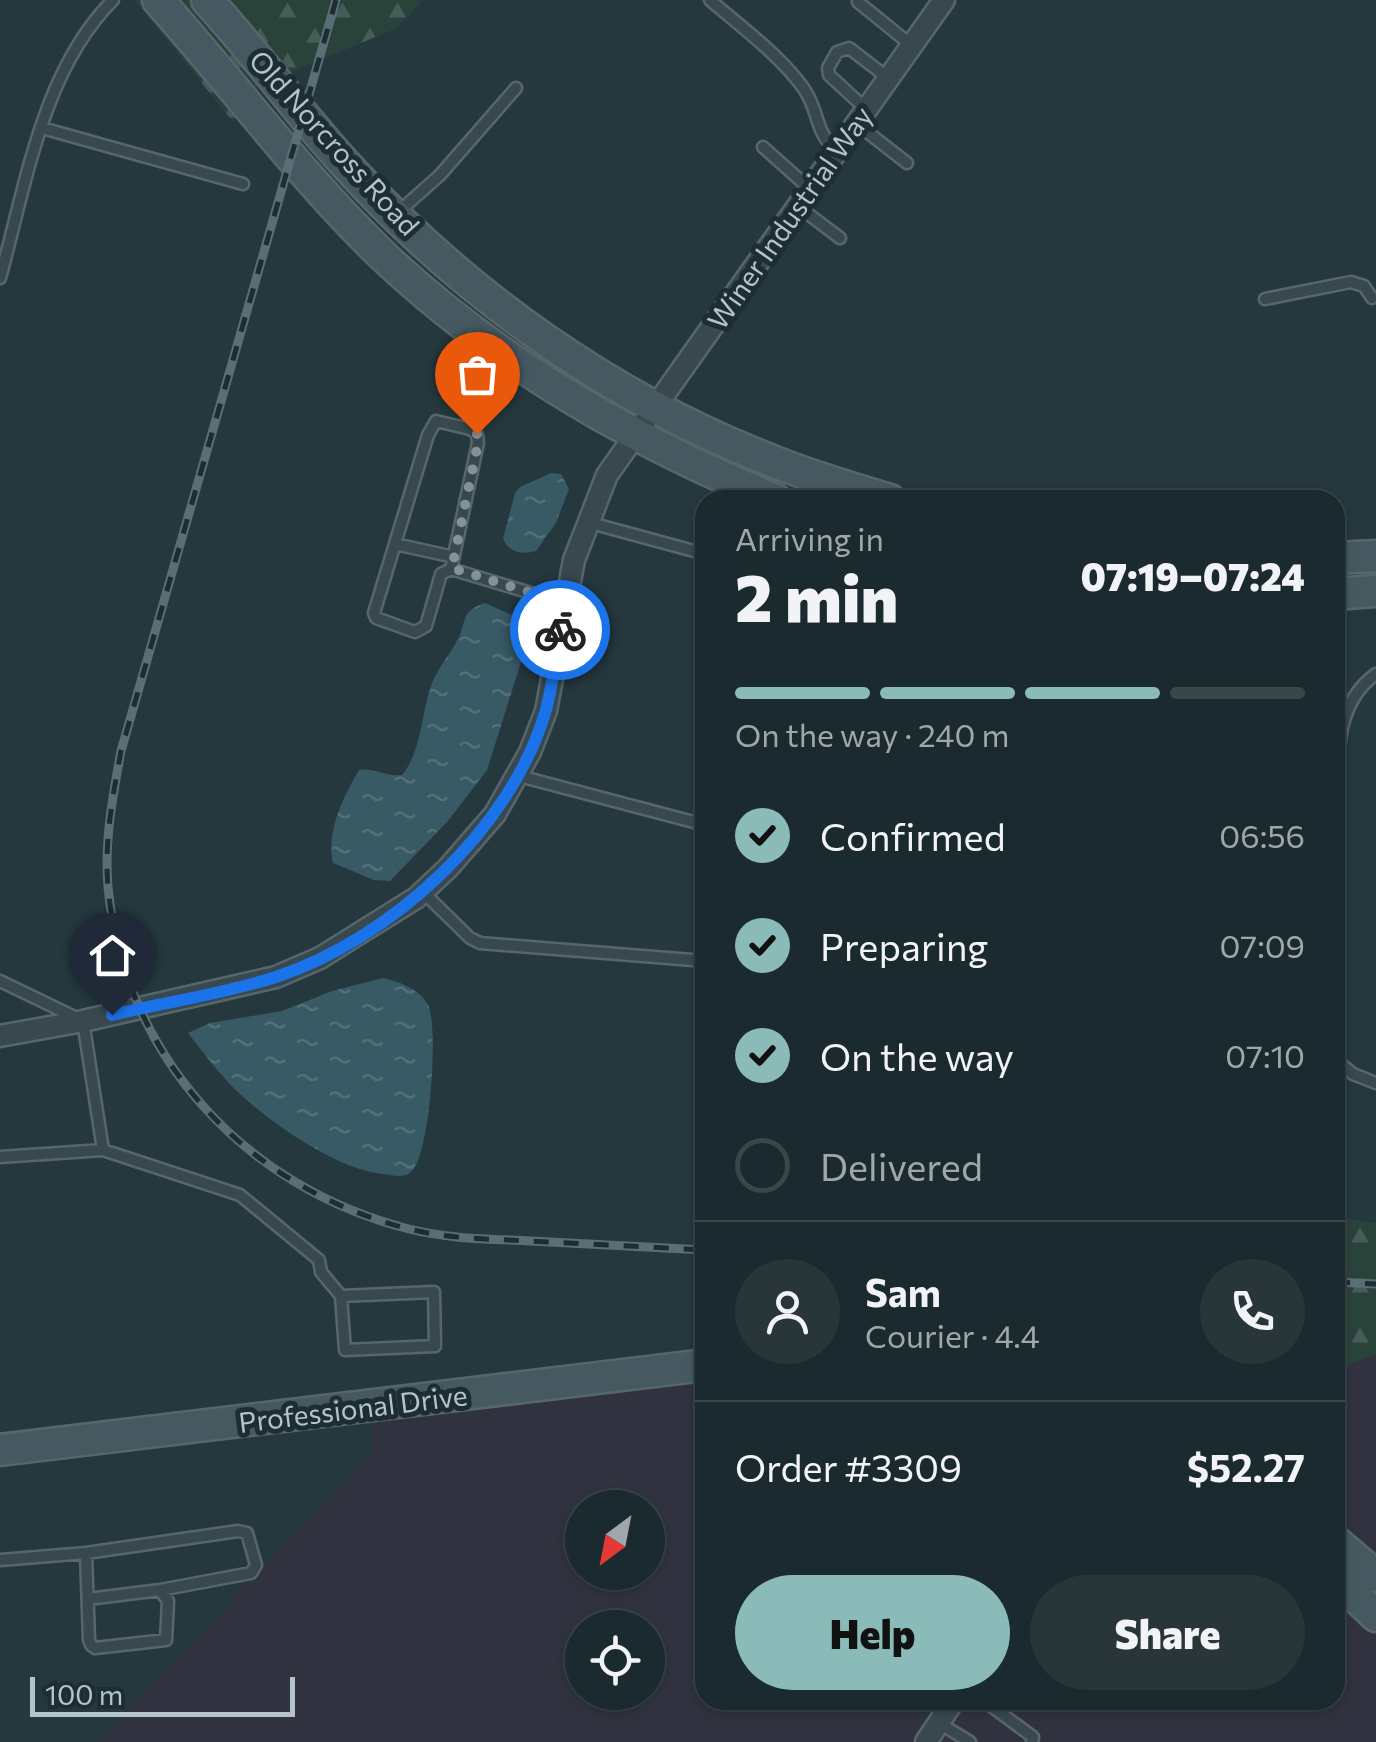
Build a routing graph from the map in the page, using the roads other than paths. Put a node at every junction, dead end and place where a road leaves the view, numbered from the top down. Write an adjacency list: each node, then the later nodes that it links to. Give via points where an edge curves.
1 (113, 0): 11 (lane, via 76,45)
2 (158, 0): 23 (main road, Old Norcross Road, via 379,252 515,362)
3 (207, 0): 17 (main road, Old Norcross Road)
4 (710, 0): 13 (lane, via 803,87 822,138)
5 (944, 0): 7 (street, Winer Industrial Way)
6 (858, 2): 7 (lane)
7 (912, 46): 8 (street, Winer Industrial Way)
8 (888, 79): 10 (street, Winer Industrial Way); 10 (lane, via 849,48 837,52 829,75)
9 (516, 88): 17 (lane, via 440,175)
10 (862, 117): 13 (street, Winer Industrial Way); 14 (lane)
11 (42, 128): 15 (lane); 19 (lane)
12 (763, 147): 16 (lane)
13 (837, 152): 16 (street, Winer Industrial Way)
14 (907, 164)
15 (242, 184)
16 (805, 198): 18 (lane); 22 (street, Winer Industrial Way)
17 (395, 214): 22 (main road, Old Norcross Road, via 500,306)
18 (840, 238)
19 (0, 278)
20 (1372, 298): 21 (lane, via 1351,282)
21 (1265, 299)
22 (654, 406): 23 (street, Winer Industrial Way); 25 (main road, Old Norcross Road, via 773,462)
23 (633, 434): 24 (main road, Old Norcross Road); 26 (street, Winer Industrial Way)
24 (752, 490)
25 (859, 490)
26 (586, 521): 28 (lane); 34 (street, Winer Industrial Way)
27 (396, 544): 31 (lane); 31 (lane, via 374,613 381,622 421,631 440,574); 31 (lane, via 433,424 470,428 478,443)
28 (695, 551)
29 (1376, 556): 30 (main road)
30 (1345, 558)
31 (453, 563): 34 (lane)
32 (1376, 591): 33 (main road)
33 (1345, 593)
34 (564, 603): 37 (street, Winer Industrial Way, via 546,711)
35 (1376, 674): 36 (lane)
36 (1345, 712)
37 (519, 776): 38 (lane); 39 (street, Winer Industrial Way, via 486,825)
38 (695, 822)
39 (423, 892): 40 (lane, via 480,943); 42 (street, Winer Industrial Way, via 320,958 276,977)
40 (695, 959)
41 (0, 982): 42 (lane)
42 (84, 1022): 43 (street, Winer Industrial Way); 46 (lane)
43 (0, 1036)
44 (1345, 1068): 45 (lane)
45 (1376, 1083)
46 (103, 1150): 47 (lane); 48 (lane, via 240,1195 319,1260)
47 (0, 1157)
48 (341, 1296): 48 (lane, via 434,1292 435,1346 345,1350)
49 (695, 1366): 50 (main road, Professional Drive)
50 (0, 1450)
51 (1345, 1550): 54 (main road)
52 (86, 1553): 53 (lane); 56 (lane, via 247,1534 256,1565 251,1573); 57 (lane)
53 (0, 1560)
54 (1376, 1576)
55 (1345, 1586): 58 (main road)
56 (160, 1590): 57 (lane); 57 (lane, via 168,1601 168,1634 159,1644 95,1648)
57 (88, 1599)
58 (1376, 1616)
59 (947, 1710): 61 (street)
60 (999, 1710): 64 (lane)
61 (939, 1723): 62 (street); 63 (lane)
62 (926, 1742)
63 (970, 1742)
64 (1032, 1742)

